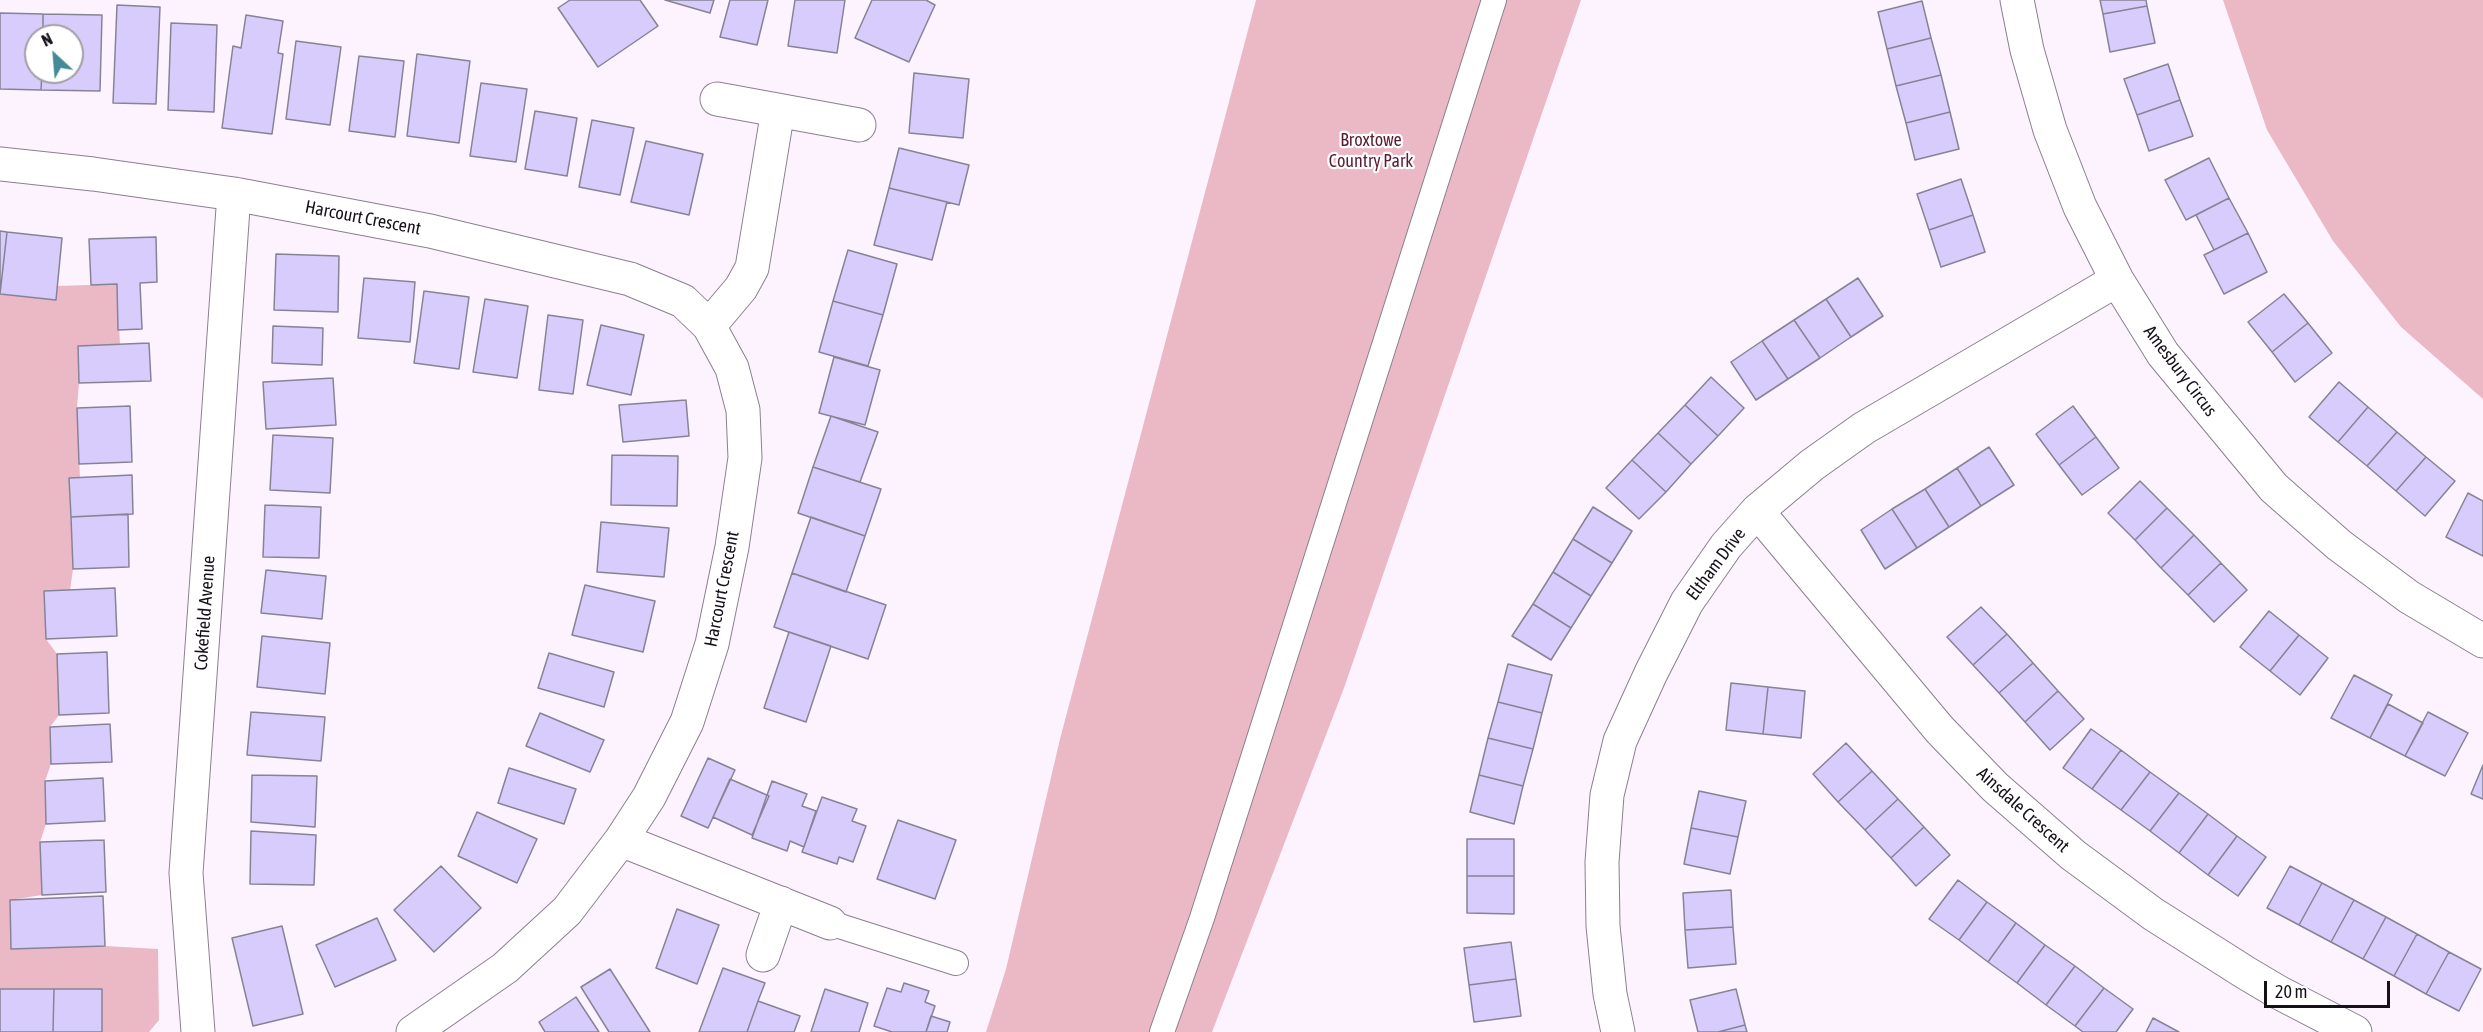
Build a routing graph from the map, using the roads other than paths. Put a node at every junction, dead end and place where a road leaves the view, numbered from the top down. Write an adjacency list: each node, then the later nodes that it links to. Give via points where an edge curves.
1 (1494, 0): 19 (lane, via 1202,918)
2 (2017, 0): 8 (street, Amesbury Circus, via 2050,130 2080,207)
3 (717, 99): 4 (street)
4 (778, 110): 5 (street); 9 (street, via 752,268 741,288)
5 (859, 125)
6 (0, 164): 7 (street, Harcourt Crescent)
7 (234, 194): 9 (street, Harcourt Crescent, via 430,231 630,279 683,301); 17 (street, Cokefield Avenue, via 186,873)
8 (2117, 280): 10 (street, Eltham Drive, via 1864,428); 11 (street, Amesbury Circus, via 2163,354 2274,488 2339,545 2401,591)
9 (709, 326): 12 (street, Harcourt Crescent, via 732,368 743,410 746,458 732,547 712,644 687,723 649,797)
10 (1757, 511): 20 (street, Eltham Drive, via 1726,546 1687,602 1620,741 1607,795 1602,862 1603,926); 21 (street, Ainsdale Crescent, via 1940,730 1995,787 2073,855 2153,914 2246,973)
11 (2483, 641)
12 (621, 840): 13 (street); 18 (street, Harcourt Crescent, via 567,911 506,968)
13 (781, 903): 14 (street); 15 (street)
14 (830, 923): 16 (lane)
15 (763, 955)
16 (956, 963)
17 (198, 1032)
18 (413, 1032)
19 (1162, 1032)
20 (1618, 1032)
21 (2355, 1032)

